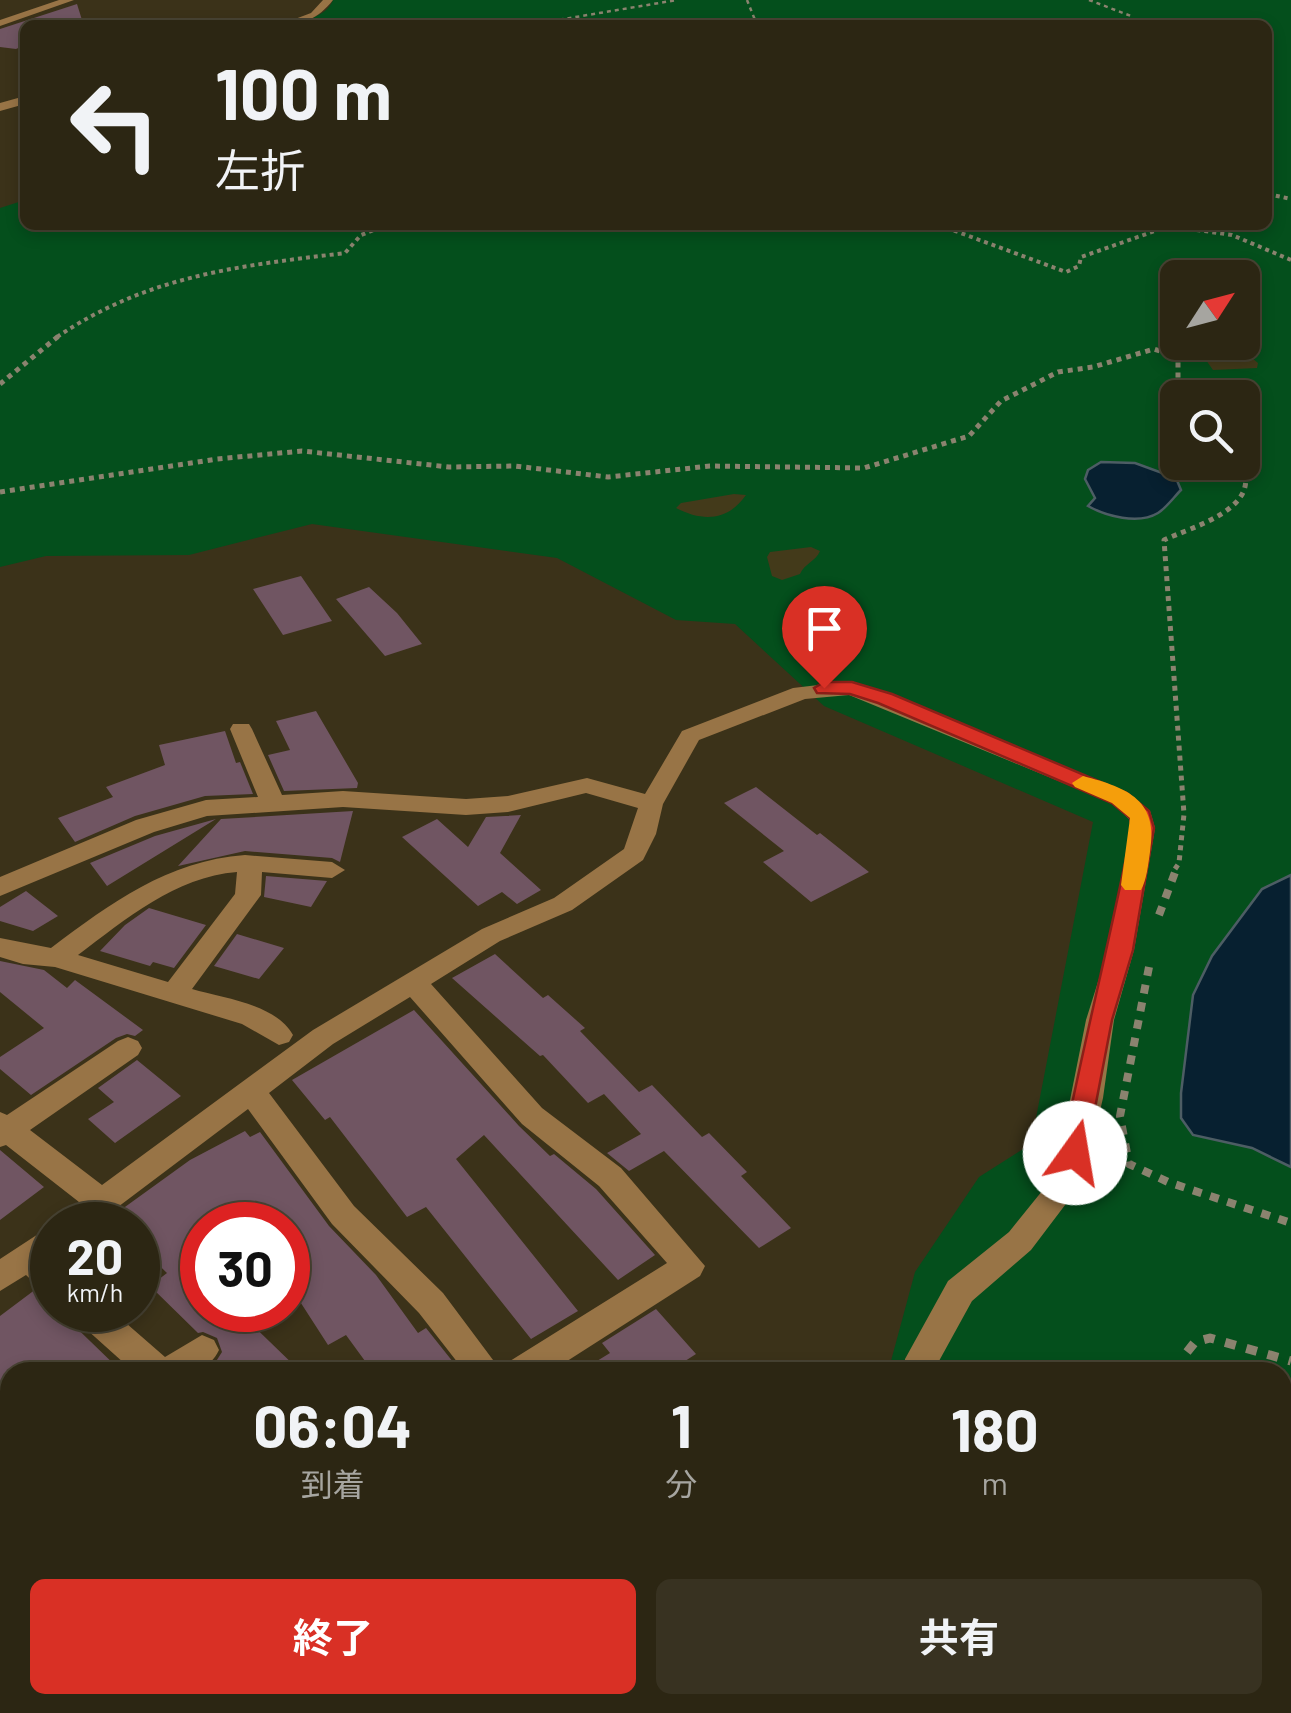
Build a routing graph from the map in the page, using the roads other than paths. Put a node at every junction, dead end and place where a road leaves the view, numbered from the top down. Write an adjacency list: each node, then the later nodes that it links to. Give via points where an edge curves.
1 (69, 0): 4 (street)
2 (328, 0): 3 (street)
3 (300, 20)
4 (0, 23)
5 (241, 729): 6 (street)
6 (273, 803): 7 (street, via 387,798 466,807 587,786); 10 (street, via 180,814)
7 (651, 804): 13 (street, via 634,854 562,904 490,935); 28 (street, via 690,736 801,693 852,688 1120,798 1141,816 1121,950 1100,1020 1069,1180 1020,1241 960,1291)
8 (250, 864): 9 (street); 12 (street, via 180,877); 14 (street, via 248,895)
9 (332, 870)
10 (0, 887)
11 (0, 947): 12 (street)
12 (56, 958): 14 (street)
13 (413, 982): 17 (street); 27 (street, via 532,1116 610,1178 690,1266)
14 (173, 995): 15 (street, via 252,1017)
15 (279, 1035)
16 (128, 1048): 18 (street)
17 (250, 1090): 19 (street); 26 (street, via 343,1215 431,1303)
18 (2, 1130): 19 (street)
19 (102, 1202)
20 (30, 1256): 21 (street)
21 (0, 1278)
22 (113, 1332): 24 (street)
23 (202, 1350): 25 (street)
24 (147, 1362)
25 (185, 1362)
26 (477, 1362)
27 (538, 1362)
28 (922, 1362)

